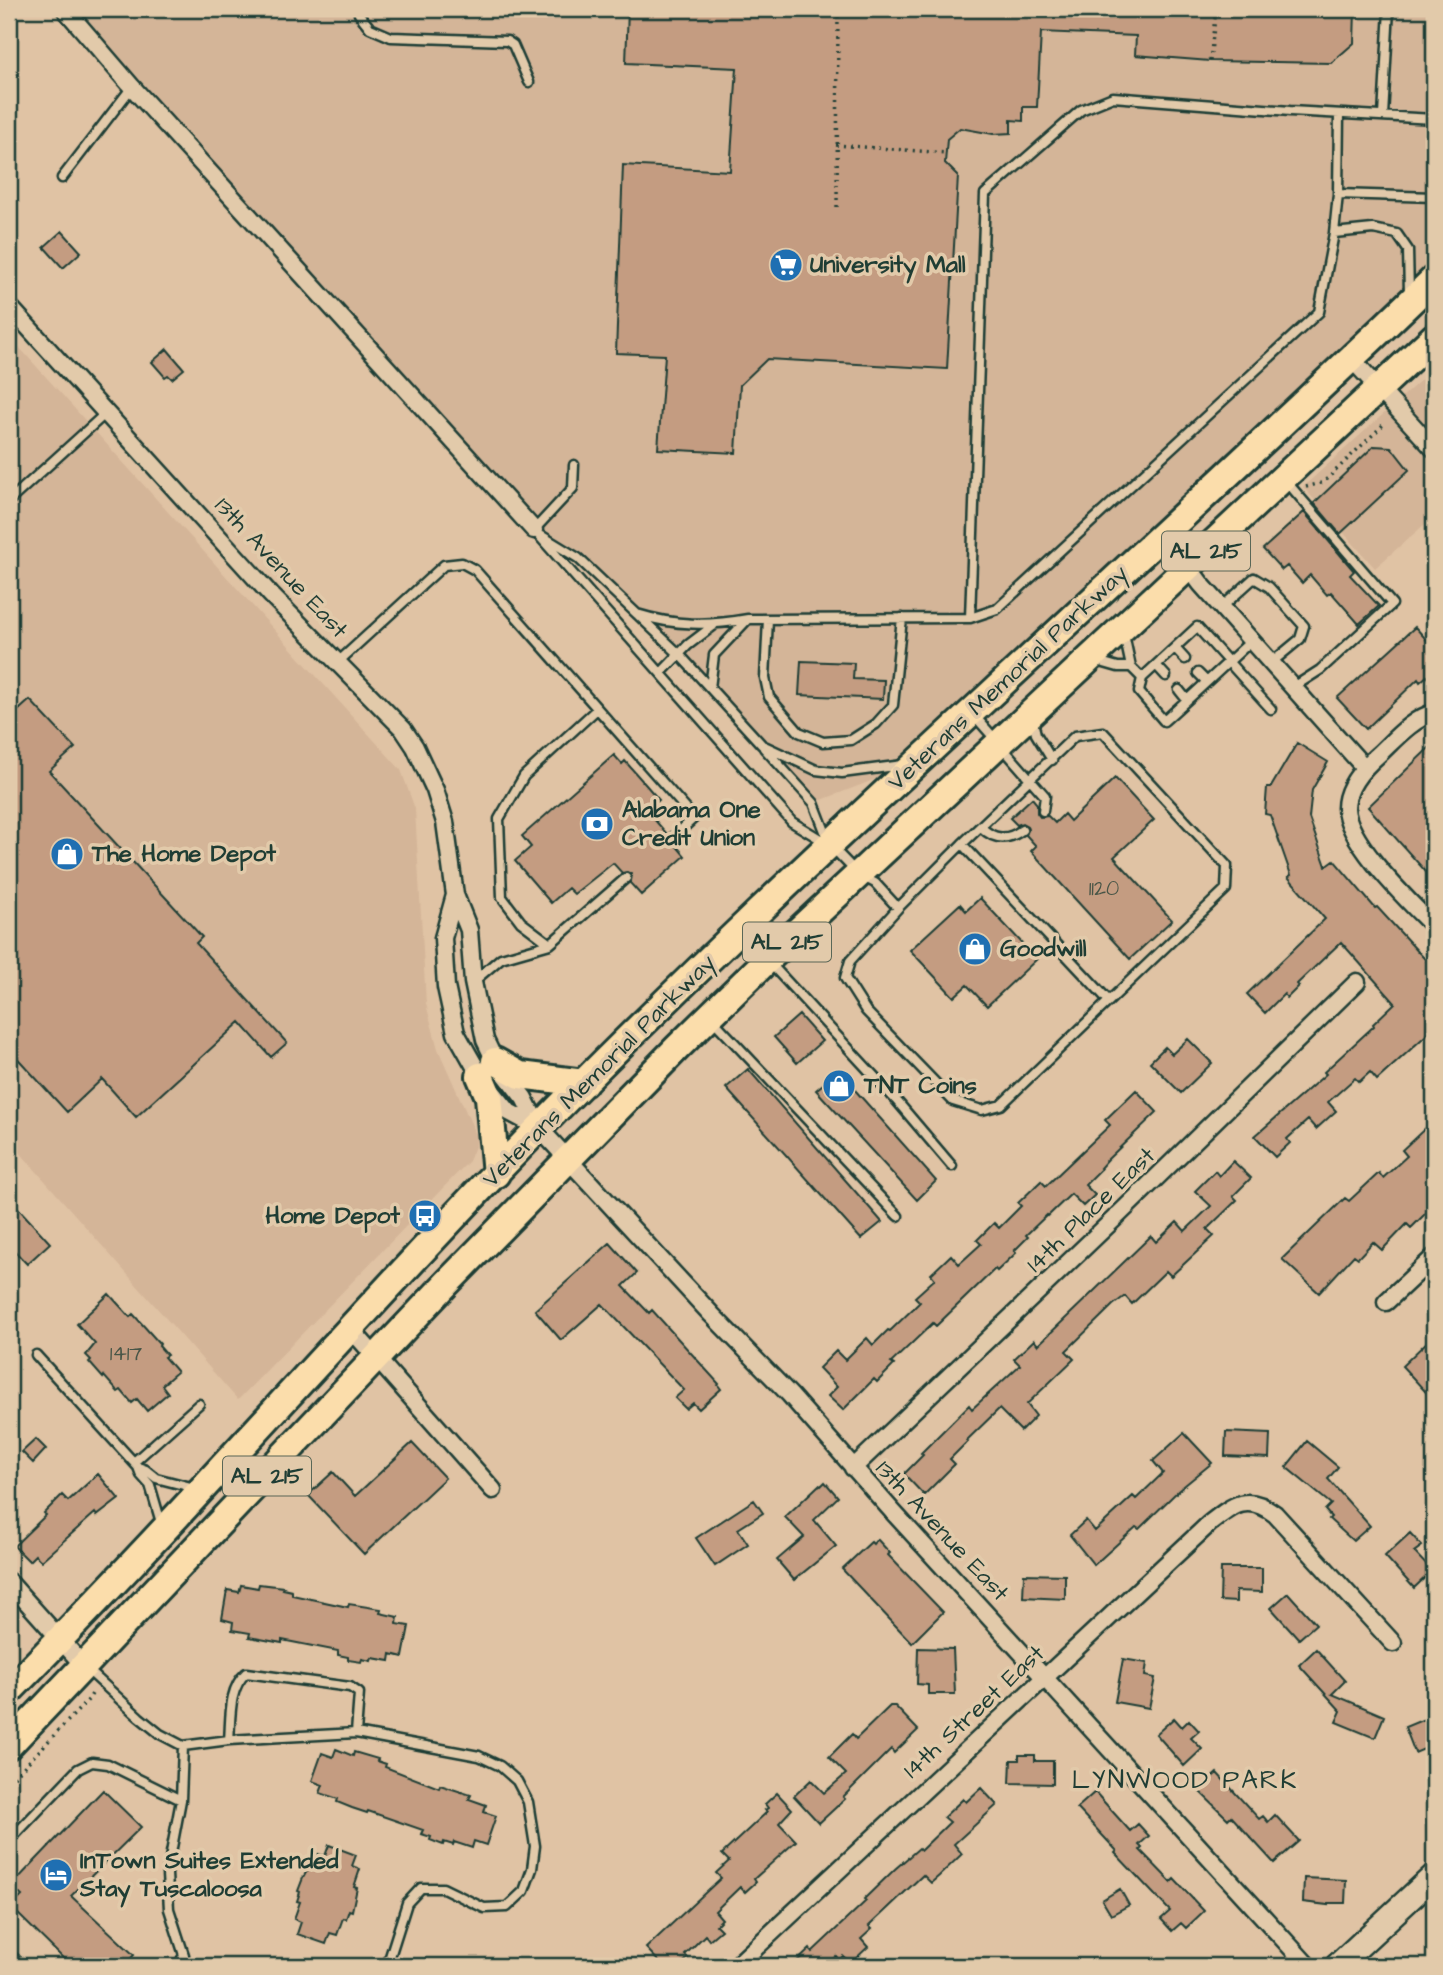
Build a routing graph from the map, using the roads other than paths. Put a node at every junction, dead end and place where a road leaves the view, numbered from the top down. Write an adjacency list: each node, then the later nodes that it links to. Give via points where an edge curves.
1 (65, 9): 5 (street)
2 (359, 9): 4 (lane, via 370,28 391,37 508,41)
3 (1389, 9): 7 (lane)
4 (528, 82)
5 (132, 87): 9 (lane); 24 (street)
6 (1339, 114): 7 (lane); 10 (lane); 30 (lane, via 1113,97 1081,110 985,194)
7 (1383, 116): 8 (lane)
8 (1434, 119)
9 (62, 178)
10 (1338, 194): 11 (lane); 12 (lane)
11 (1434, 197)
12 (1334, 233): 14 (lane, via 1373,229 1397,234 1408,250); 30 (lane, via 1319,312 996,609)
13 (1434, 279): 14 (main road, Veterans Memorial Parkway / AL 215)
14 (1410, 303): 17 (main road, Veterans Memorial Parkway / AL 215)
15 (9, 306): 19 (street, 13th Avenue East)
16 (1434, 337): 18 (main road, Veterans Memorial Parkway / AL 215)
17 (1351, 358): 18 (street); 25 (main road, Veterans Memorial Parkway / AL 215)
18 (1379, 388): 20 (street); 22 (main road, Veterans Memorial Parkway / AL 215)
19 (106, 413): 23 (lane); 41 (street, 13th Avenue East)
20 (1434, 449)
21 (574, 465): 24 (lane, via 573,488)
22 (1290, 485): 26 (main road, Veterans Memorial Parkway / AL 215); 51 (lane, via 1392,604 1320,670)
23 (9, 501)
24 (534, 530): 28 (lane, via 578,558); 45 (lane)
25 (1163, 533): 26 (street); 56 (main road, Veterans Memorial Parkway / AL 215)
26 (1188, 568): 27 (street); 34 (main road, Veterans Memorial Parkway / AL 215)
27 (1222, 607): 35 (street); 42 (lane, via 1254,578 1269,587 1304,626 1300,639)
28 (638, 614): 33 (lane, via 659,621); 37 (lane)
29 (902, 618): 30 (lane); 31 (lane); 31 (lane, via 892,705 876,724 851,740 823,742 799,732 769,696 765,678)
30 (970, 618)
31 (768, 619): 32 (lane)
32 (748, 620): 33 (lane); 50 (lane, via 714,655)
33 (715, 625): 37 (lane)
34 (1124, 628): 39 (main road, Veterans Memorial Parkway / AL 215); 44 (lane)
35 (1251, 641): 40 (lane); 42 (street)
36 (1175, 648): 38 (lane); 40 (lane, via 1197,627); 43 (lane)
37 (678, 653): 45 (lane); 50 (lane)
38 (1185, 659)
39 (1090, 660): 44 (lane); 58 (main road, Veterans Memorial Parkway / AL 215)
40 (1229, 661): 49 (lane); 55 (lane)
41 (338, 662): 54 (lane, via 444,565 462,563 475,570); 73 (street, 13th Avenue East, via 415,747 444,822)
42 (1271, 664): 51 (street)
43 (1156, 665): 47 (lane); 48 (lane)
44 (1131, 667): 48 (lane)
45 (661, 673): 70 (lane, via 792,822)
46 (1198, 673): 49 (lane)
47 (1166, 676)
48 (1142, 678): 53 (lane, via 1139,692 1164,721)
49 (1207, 682): 53 (lane)
50 (710, 688): 60 (lane)
51 (1292, 688): 63 (street)
52 (1179, 690): 53 (lane)
53 (1188, 700)
54 (597, 709): 68 (lane, via 694,818); 76 (lane, via 524,776 499,819 502,897 521,922)
55 (1271, 709)
56 (971, 712): 59 (lane); 62 (main road, Veterans Memorial Parkway / AL 215)
57 (1434, 713): 63 (street, via 1405,730)
58 (1031, 714): 59 (main road, Veterans Memorial Parkway / AL 215); 61 (lane, via 1036,734)
59 (999, 744): 64 (lane); 71 (main road, Veterans Memorial Parkway / AL 215)
60 (762, 746): 62 (lane, via 816,770 842,773); 70 (lane, via 814,803)
61 (1052, 760): 64 (lane); 80 (lane, via 1075,736 1103,732 1227,866 1226,889)
62 (920, 762): 70 (main road, Veterans Memorial Parkway / AL 215)
63 (1364, 767): 75 (street, via 1351,787 1346,808 1354,834)
64 (1031, 779): 65 (lane, via 1045,796); 66 (lane)
65 (1043, 811)
66 (981, 827): 67 (lane, via 990,836 1011,838); 69 (lane)
67 (1022, 830)
68 (671, 839)
69 (962, 844): 74 (lane); 80 (lane)
70 (830, 845): 71 (lane); 83 (main road, Veterans Memorial Parkway / AL 215)
71 (859, 875): 74 (lane, via 875,883); 77 (main road, Veterans Memorial Parkway / AL 215)
72 (626, 878): 76 (lane)
73 (455, 895): 78 (street, 13th Avenue East, via 469,930); 82 (street, 13th Avenue East, via 443,938 446,987 456,1032)
74 (898, 908): 80 (lane, via 850,961 845,978 866,1010 953,1101 982,1110 1001,1105)
75 (1434, 927)
76 (550, 944): 78 (lane, via 501,958)
77 (768, 960): 81 (main road, Veterans Memorial Parkway / AL 215); 86 (lane)
78 (473, 982): 82 (street, 13th Avenue East)
79 (1357, 982): 96 (street, 14th Place East)
80 (1109, 1001)
81 (710, 1017): 85 (main road, Veterans Memorial Parkway / AL 215); 88 (lane)
82 (488, 1068): 83 (main road); 84 (street, 13th Avenue East, via 523,1098); 87 (main road)
83 (584, 1083): 84 (main road, Veterans Memorial Parkway / AL 215)
84 (539, 1128): 85 (street, 13th Avenue East); 87 (main road, Veterans Memorial Parkway / AL 215)
85 (568, 1158): 93 (main road, Veterans Memorial Parkway / AL 215); 96 (street, 13th Avenue East)
86 (952, 1166)
87 (496, 1174): 91 (main road, Veterans Memorial Parkway / AL 215)
88 (898, 1216)
89 (1434, 1257): 90 (street)
90 (1386, 1302)
91 (350, 1328): 93 (street); 97 (main road, Veterans Memorial Parkway / AL 215)
92 (36, 1355): 95 (lane)
93 (376, 1356): 98 (street); 103 (main road, Veterans Memorial Parkway / AL 215)
94 (199, 1404): 95 (lane)
95 (136, 1465): 97 (lane, via 156,1478); 99 (lane, via 150,1485)
96 (853, 1468): 104 (street, 13th Avenue East)
97 (202, 1490): 99 (main road, Veterans Memorial Parkway / AL 215)
98 (493, 1490)
99 (164, 1531): 101 (main road, Veterans Memorial Parkway / AL 215)
100 (9, 1582): 101 (street)
101 (59, 1640): 103 (street); 105 (main road, Veterans Memorial Parkway / AL 215)
102 (1393, 1643): 104 (street, 14th Street East, via 1275,1514 1250,1502 1238,1504 1209,1524)
103 (85, 1667): 108 (main road, Veterans Memorial Parkway / AL 215); 109 (lane, via 160,1734)
104 (1043, 1677): 117 (street, 14th Street East); 118 (street, 13th Avenue East)
105 (9, 1691)
106 (356, 1733): 107 (lane); 107 (lane, via 359,1693 246,1673 237,1680); 116 (lane, via 479,1756 500,1766 517,1781 533,1824 532,1869 524,1891 507,1907 484,1908 443,1888 421,1888 407,1903)
107 (229, 1740): 109 (lane)
108 (9, 1745)
109 (183, 1746): 110 (lane)
110 (181, 1800): 111 (lane, via 108,1764 92,1762 78,1769); 115 (lane, via 167,1874 169,1909 184,1955)
111 (9, 1841)
112 (1434, 1876): 119 (street)
113 (9, 1953): 114 (lane)
114 (22, 1966)
115 (178, 1966)
116 (387, 1966)
117 (736, 1966)
118 (1308, 1966)
119 (1337, 1966)

